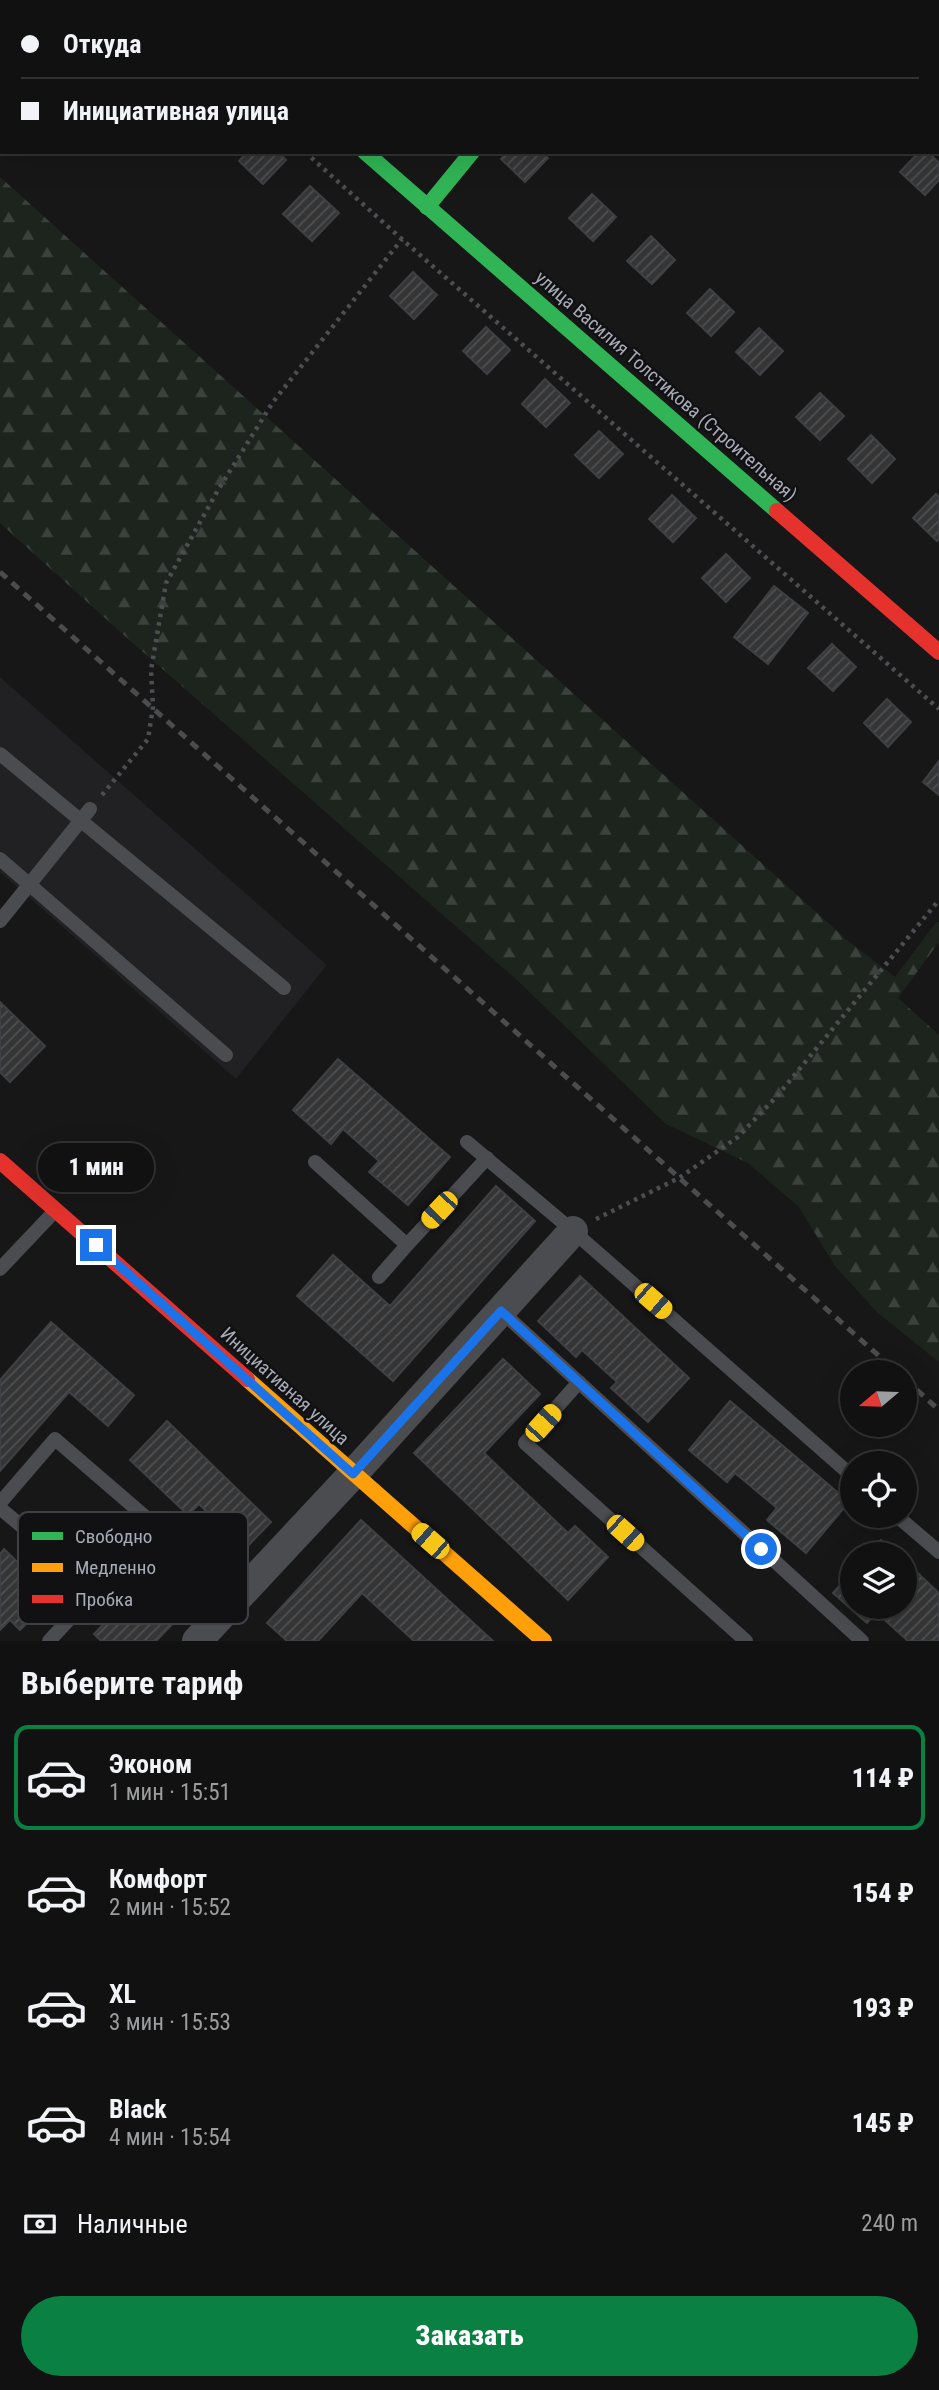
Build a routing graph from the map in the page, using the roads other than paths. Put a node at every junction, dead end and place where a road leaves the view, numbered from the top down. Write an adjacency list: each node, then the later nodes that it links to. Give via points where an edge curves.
1 (367, 154): 3 (street, улица Василия Толстикова (Строительная))
2 (470, 154): 3 (street)
3 (427, 207): 4 (street, улица Василия Толстикова (Строительная))
4 (939, 652)
5 (0, 754): 7 (lane)
6 (90, 809): 7 (lane)
7 (82, 822): 9 (lane); 11 (lane)
8 (0, 859): 9 (lane)
9 (31, 884): 10 (lane); 12 (lane)
10 (0, 921)
11 (284, 988)
12 (226, 1055)
13 (467, 1142): 14 (lane)
14 (487, 1158): 18 (lane); 19 (lane)
15 (0, 1161): 17 (street, Инициативная улица)
16 (315, 1162): 19 (lane)
17 (56, 1210): 20 (lane); 25 (street, Инициативная улица)
18 (573, 1231): 22 (street); 24 (lane)
19 (407, 1245): 21 (lane)
20 (0, 1269)
21 (379, 1277)
22 (501, 1311): 23 (lane); 25 (street)
23 (579, 1382): 37 (lane, via 525,1443); 38 (lane)
24 (840, 1465)
25 (353, 1474): 31 (street); 36 (street, Инициативная улица)
26 (0, 1506): 27 (lane, via 55,1439); 28 (lane)
27 (140, 1512)
28 (18, 1522)
29 (911, 1528): 30 (lane)
30 (939, 1552)
31 (248, 1586)
32 (65, 1624): 34 (lane)
33 (213, 1624): 35 (street)
34 (49, 1641)
35 (197, 1641)
36 (544, 1641)
37 (746, 1641)
38 (862, 1641)

